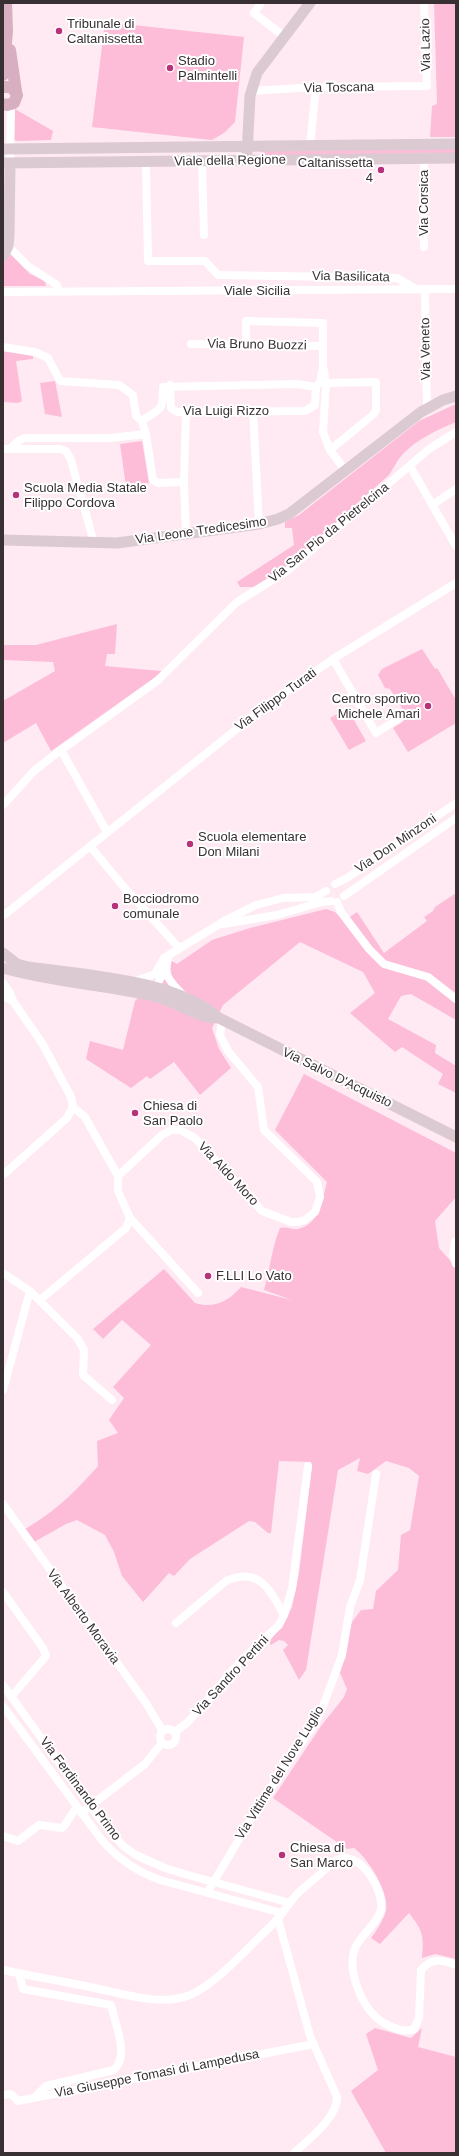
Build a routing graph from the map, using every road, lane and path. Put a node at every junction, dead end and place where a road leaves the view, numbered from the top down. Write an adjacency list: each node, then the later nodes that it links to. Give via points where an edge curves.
1 (6, 3): 5 (main road)
2 (261, 3): 6 (street, via 254,13)
3 (310, 3): 6 (street)
4 (424, 3): 8 (street, Via Lazio)
5 (7, 31): 7 (main road); 11 (main road)
6 (284, 37): 12 (street, via 257,73)
7 (3, 75)
8 (427, 86): 10 (street, Via Toscana)
9 (3, 87): 11 (main road, via 9,86)
10 (316, 87): 12 (street, Via Toscana); 15 (street)
11 (16, 91): 13 (main road, via 17,98)
12 (251, 91): 16 (street)
13 (7, 104): 19 (street)
14 (456, 144): 15 (street, Viale della Regione)
15 (310, 145): 17 (street, Viale della Regione)
16 (247, 146): 17 (street, Viale della Regione); 18 (street, Viale della Regione); 22 (street)
17 (261, 146): 23 (street)
18 (117, 148): 19 (street, Viale della Regione); 25 (street)
19 (6, 149): 27 (street)
20 (456, 158): 21 (street, Viale della Regione)
21 (424, 159): 23 (street, Viale della Regione); 29 (street, Via Corsica)
22 (246, 160): 23 (street, Viale della Regione); 24 (street, Viale della Regione)
23 (261, 160)
24 (202, 161): 26 (street, Viale della Regione); 28 (street)
25 (117, 162): 26 (street, Viale della Regione); 27 (street, Viale della Regione)
26 (146, 162): 31 (street, Via Basilicata, via 148,261 205,261 218,275 397,278)
27 (6, 163): 30 (street)
28 (204, 235)
29 (424, 247)
30 (6, 251): 35 (street, via 56,285)
31 (416, 289): 33 (street, Viale Sicilia); 35 (street, Viale Sicilia)
32 (456, 289): 33 (street, Viale Sicilia)
33 (425, 290): 45 (street, Via Veneto)
34 (3, 292): 35 (street, Viale Sicilia)
35 (59, 292)
36 (191, 344): 37 (street, Via Bruno Buozzi)
37 (246, 344): 38 (street, Via Bruno Buozzi); 38 (street, via 246,321 323,323)
38 (323, 346): 40 (street)
39 (3, 347): 48 (street, via 35,352 48,358 60,381 119,385 133,395 136,416)
40 (323, 366): 41 (street); 43 (street)
41 (326, 383): 52 (street, via 323,432); 52 (street, via 376,382 374,414)
42 (170, 385): 43 (street, via 297,384); 47 (street, Via Luigi Rizzo, via 171,408 177,412); 48 (street, via 163,387 163,405 159,411)
43 (316, 388): 46 (street, Via Luigi Rizzo, via 314,405 305,411)
44 (456, 396): 45 (street, Via Leone Tredicesimo)
45 (427, 408): 54 (street, Via Leone Tredicesimo)
46 (253, 411): 47 (street, Via Luigi Rizzo); 58 (street)
47 (186, 412): 55 (street)
48 (142, 421): 50 (street)
49 (456, 432): 53 (street, Via San Pio da Pietrelcina, via 429,449)
50 (146, 434): 51 (street, via 110,438 24,438); 55 (street, via 153,480 158,483)
51 (6, 449): 61 (street, via 66,451 71,460)
52 (330, 450): 54 (street)
53 (410, 466): 57 (street); 66 (street, Via San Pio da Pietrelcina, via 287,571 237,602 157,681)
54 (345, 470): 58 (street, Via Leone Tredicesimo, via 289,514)
55 (184, 482): 59 (street)
56 (456, 490): 57 (street)
57 (432, 505): 62 (street)
58 (258, 524): 59 (street, Via Leone Tredicesimo)
59 (186, 535): 61 (street, Via Leone Tredicesimo)
60 (3, 540): 61 (street, Via Leone Tredicesimo)
61 (94, 543)
62 (456, 546)
63 (456, 583): 64 (street, Via Filippo Turati)
64 (333, 659): 65 (street, via 376,733); 70 (street, Via Filippo Turati, via 262,708)
65 (398, 719)
66 (61, 750): 68 (street, Via San Pio da Pietrelcina, via 34,771); 70 (street)
67 (456, 803): 72 (street, Via Don Minzoni)
68 (3, 805)
69 (456, 818): 74 (street, Via Don Minzoni)
70 (107, 832): 71 (street, Via Filippo Turati)
71 (90, 846): 76 (street, Via Filippo Turati); 78 (street)
72 (335, 884): 73 (street, Via Don Minzoni, via 329,886); 74 (street, via 344,889)
73 (326, 891): 75 (street, via 327,897); 77 (street, Via Don Minzoni, via 315,897 283,898 256,905)
74 (344, 896): 75 (street, Via Don Minzoni)
75 (334, 902): 77 (street, Via Don Minzoni, via 322,902 277,916); 89 (street, via 369,949 384,964 428,977)
76 (3, 916)
77 (219, 925): 78 (street, Via Don Minzoni)
78 (179, 948): 80 (street, Via Don Minzoni)
79 (3, 953): 84 (street, Via Salvo D'Acquisto, via 17,964 28,967)
80 (169, 955): 82 (street); 83 (street, Via Don Minzoni, via 160,963)
81 (3, 968): 86 (street, Via Salvo D'Acquisto, via 26,975)
82 (165, 970): 86 (street); 88 (street, via 168,979)
83 (155, 974): 84 (street); 86 (street)
84 (132, 982): 86 (street, Via Salvo D'Acquisto)
85 (3, 983): 90 (street)
86 (154, 992): 88 (street, Via Salvo D'Acquisto); 91 (street, Via Salvo D'Acquisto, via 207,1018)
87 (3, 996): 90 (street)
88 (185, 997): 91 (street, Via Salvo D'Acquisto, via 208,1008)
89 (456, 999)
90 (12, 1001): 92 (street, via 42,1043 71,1097)
91 (221, 1019): 93 (street, Via Salvo D'Acquisto); 95 (street, Via Aldo Moro, via 220,1035 228,1051 258,1087 264,1130 317,1182 320,1197 315,1212 305,1220 291,1222 262,1211 195,1138 180,1130 171,1130 162,1135)
92 (73, 1107): 94 (street, via 67,1118); 95 (street, via 85,1117)
93 (456, 1137)
94 (3, 1175)
95 (118, 1176): 96 (street, via 118,1191)
96 (130, 1218): 101 (street); 102 (street, via 126,1228)
97 (455, 1242): 98 (street, via 453,1255)
98 (456, 1264)
99 (3, 1272): 100 (street)
100 (30, 1291): 102 (street); 103 (street)
101 (198, 1293)
102 (40, 1300): 104 (street, via 78,1339 84,1350 82,1375)
103 (3, 1390)
104 (112, 1400)
105 (308, 1466): 109 (street, Via Sandro Pertini, via 292,1589)
106 (376, 1474): 123 (street, Via Vittime del Nove Luglio, via 360,1580 350,1607 342,1655 323,1706 315,1723 263,1799)
107 (3, 1504): 115 (street, Via Alberto Moravia, via 146,1703)
108 (3, 1592): 112 (street, via 46,1656)
109 (284, 1615): 110 (street, via 263,1582 246,1576 236,1576 226,1581); 116 (street, Via Sandro Pertini, via 279,1624 239,1663 188,1722)
110 (176, 1623)
111 (3, 1685): 112 (street, Via Ferdinando Primo)
112 (11, 1697): 113 (street, Via Ferdinando Primo)
113 (17, 1705): 114 (street); 118 (street, Via Ferdinando Primo)
114 (5, 1709): 120 (street, Via Ferdinando Primo)
115 (162, 1730): 116 (street, via 167,1728); 117 (street, via 159,1736)
116 (175, 1732): 117 (street, Via Sandro Pertini, via 174,1742 168,1745)
117 (162, 1743): 119 (street, Via Sandro Pertini, via 145,1764)
118 (83, 1796): 119 (street, Via Ferdinando Primo); 120 (street)
119 (90, 1806): 120 (street, Via Sandro Pertini); 122 (street, Via Ferdinando Primo, via 111,1833 136,1855 165,1868)
120 (77, 1808): 121 (street, via 70,1813 62,1828 39,1825 18,1841); 124 (street, Via Ferdinando Primo, via 112,1852 129,1865 143,1874)
121 (3, 1836)
122 (196, 1877): 123 (street, Via Ferdinando Primo); 124 (street)
123 (213, 1882): 125 (street, Via Vittime del Nove Luglio); 126 (street, Via Ferdinando Primo)
124 (192, 1889): 125 (street, Via Ferdinando Primo)
125 (207, 1893): 127 (street, Via Ferdinando Primo)
126 (290, 1903): 127 (street); 128 (street, via 335,1861 342,1858 354,1859 372,1879 380,1892 381,1908 376,1920 355,1948 353,1967 365,2006 378,2020 387,2025 402,2030 414,2029 419,2018 421,1970 429,1963 440,1960)
127 (280, 1916): 130 (street, via 211,1982 179,1998 150,1998); 131 (street)
128 (456, 1965)
129 (3, 1970): 130 (street)
130 (19, 1973): 133 (street, via 23,1989 111,2005 122,2052 121,2061 114,2070 46,2086)
131 (314, 2044): 133 (street, Via Giuseppe Tomasi di Lampedusa); 134 (street, via 338,2104 324,2125)
132 (3, 2095): 133 (street, Via Giuseppe Tomasi di Lampedusa, via 11,2094 18,2101)
133 (34, 2098)
134 (294, 2153)

